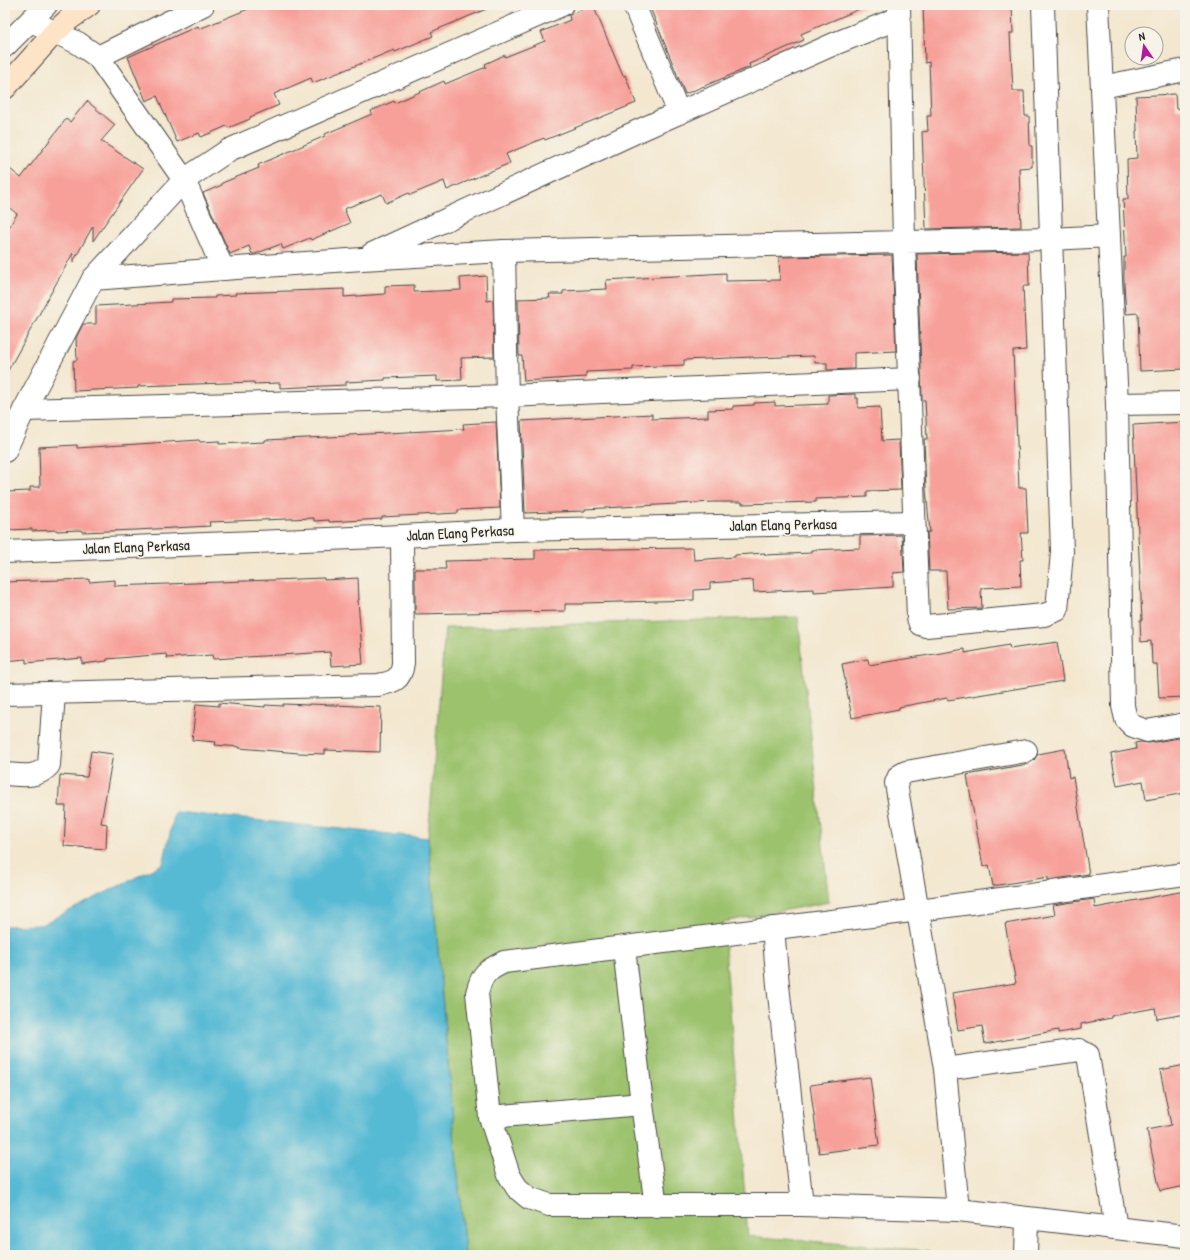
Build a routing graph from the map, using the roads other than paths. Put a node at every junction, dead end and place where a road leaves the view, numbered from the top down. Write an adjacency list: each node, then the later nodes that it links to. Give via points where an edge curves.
1 (46, 5): 9 (street)
2 (89, 5): 10 (street)
3 (203, 5): 12 (street)
4 (562, 5): 18 (street, via 228,150)
5 (634, 5): 17 (street)
6 (1044, 5): 20 (street)
7 (1098, 5): 15 (street)
8 (899, 12): 17 (street); 21 (street)
9 (31, 20): 10 (street); 11 (street)
10 (55, 32): 12 (street, via 78,43); 13 (street)
11 (5, 47): 13 (street)
12 (98, 58): 18 (street)
13 (25, 66): 16 (street)
14 (1185, 70): 15 (street)
15 (1102, 87): 19 (street)
16 (5, 88)
17 (679, 113): 23 (street)
18 (184, 180): 24 (street); 25 (street)
19 (1109, 236): 20 (street); 29 (street)
20 (1051, 239): 21 (street); 32 (street, via 1062,552 1057,610 1044,615 926,626 920,624)
21 (904, 242): 22 (street); 26 (street)
22 (504, 251): 23 (street); 27 (street)
23 (362, 259): 24 (street)
24 (223, 269): 25 (street)
25 (93, 279): 30 (street)
26 (910, 379): 27 (street); 32 (street)
27 (507, 396): 30 (street); 33 (street)
28 (1185, 403): 29 (street)
29 (1117, 404): 38 (street, via 1123,706 1126,718 1133,726 1147,731)
30 (24, 410): 31 (street)
31 (5, 451)
32 (914, 522): 33 (street, Jalan Elang Perkasa)
33 (512, 530): 34 (street, Jalan Elang Perkasa)
34 (402, 536): 35 (street, Jalan Elang Perkasa); 36 (street, via 403,663 402,673 394,682 378,685)
35 (5, 552)
36 (54, 693): 37 (street); 40 (street, via 48,765 43,772 33,775)
37 (5, 694)
38 (1185, 724)
39 (1026, 751): 42 (street, via 906,772 899,776 896,783)
40 (5, 774)
41 (1185, 874): 42 (street)
42 (919, 910): 43 (street); 45 (street)
43 (773, 928): 44 (street); 48 (street)
44 (624, 948): 46 (street); 47 (street, via 504,962 488,969 480,980 477,992)
45 (945, 1069): 50 (street); 52 (street, via 1079,1050 1088,1055)
46 (642, 1104): 47 (street); 49 (street)
47 (490, 1117): 49 (street, via 509,1175 517,1188 529,1198 549,1205)
48 (802, 1205): 49 (street); 50 (street)
49 (656, 1206)
50 (958, 1210): 51 (street)
51 (1027, 1219): 52 (street); 54 (street)
52 (1116, 1228): 53 (street)
53 (1185, 1236)
54 (1026, 1255)

